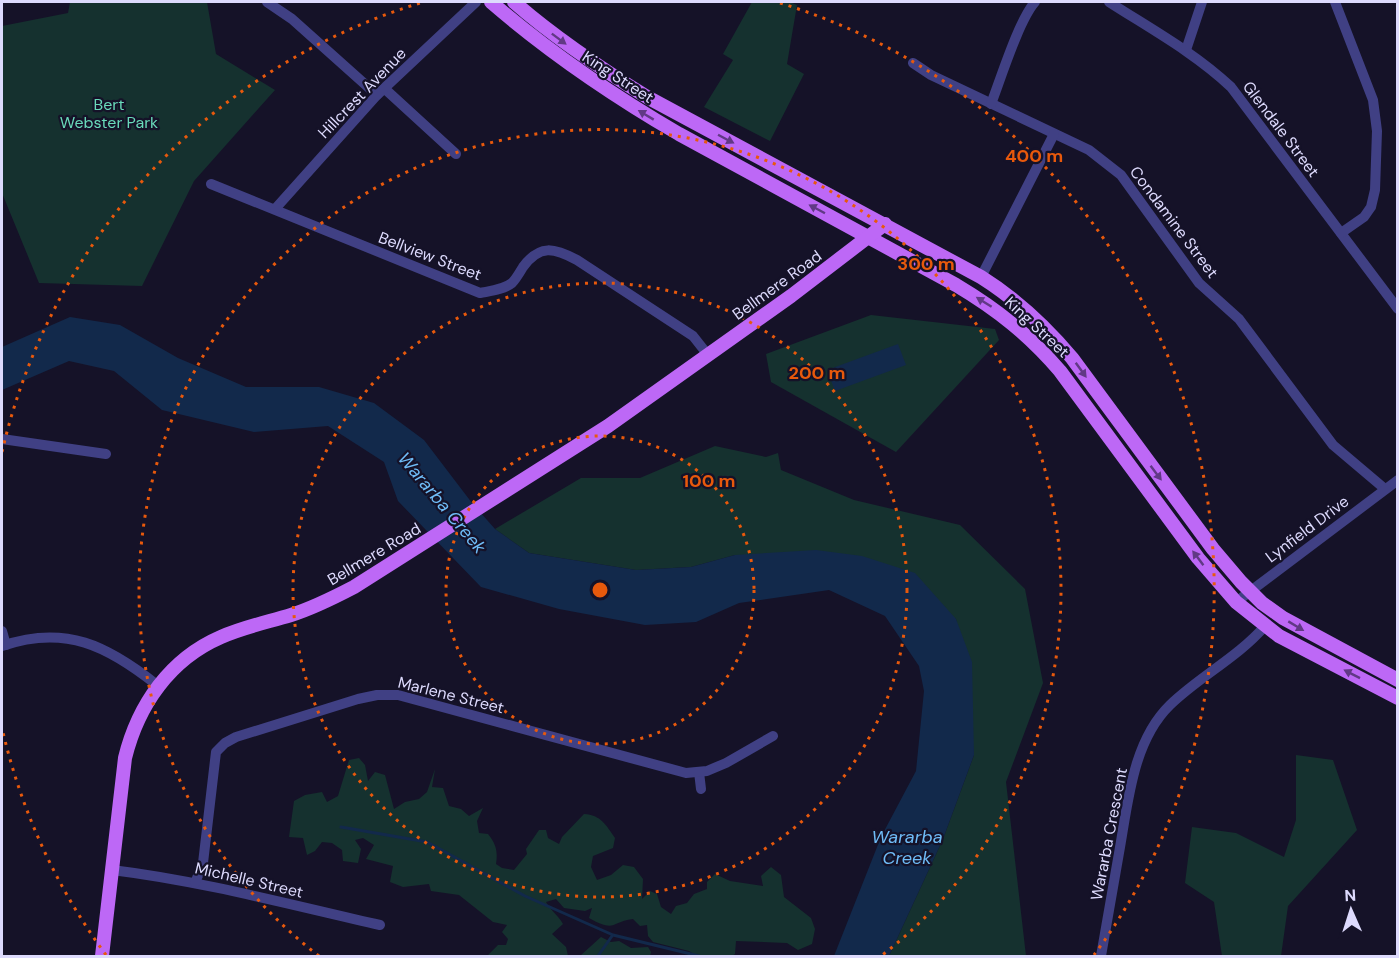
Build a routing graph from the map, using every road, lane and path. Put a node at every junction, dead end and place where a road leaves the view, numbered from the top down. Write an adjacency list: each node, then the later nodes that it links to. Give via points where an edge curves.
1 (267, 2): 11 (street)
2 (476, 2): 11 (street, Hillcrest Avenue)
3 (491, 2): 19 (main road, King Street, one-way to 3, via 635,108 571,65)
4 (514, 2): 17 (main road, King Street, one-way to 17, via 568,45 647,97)
5 (1109, 2): 9 (street, Glendale Street)
6 (1202, 2): 9 (street)
7 (1335, 2): 18 (street, via 1373,100 1377,131 1371,207)
8 (1030, 3): 12 (street)
9 (1185, 50): 18 (street, Glendale Street, via 1231,87)
10 (913, 63): 12 (street, Condamine Street)
11 (381, 92): 14 (street); 16 (street, Hillcrest Avenue)
12 (992, 104): 13 (street, Condamine Street)
13 (1054, 134): 20 (street); 28 (street, Condamine Street, via 1089,150 1121,175 1199,283 1239,319 1333,445)
14 (456, 154)
15 (211, 184): 16 (street, Bellview Street)
16 (275, 209): 22 (street, Bellview Street, via 480,293 512,283 530,257 554,249 693,336)
17 (885, 225): 19 (main road, Bellmere Road); 20 (main road, King Street)
18 (1341, 233): 21 (street, Glendale Street)
19 (868, 237): 22 (main road, Bellmere Road); 24 (main road, King Street, one-way to 19, via 1060,371 1007,319 956,285)
20 (981, 277): 23 (main road, King Street, one-way to 23, via 1049,331)
21 (1398, 309)
22 (708, 355): 35 (main road, Bellmere Road, via 608,426 354,587 320,605 220,637 190,655)
23 (1121, 426): 24 (main road); 29 (main road, King Street, one-way to 29, via 1213,549)
24 (1108, 436): 30 (main road, King Street, one-way to 24, via 1198,558)
25 (2, 439): 26 (street)
26 (106, 454)
27 (1398, 480): 28 (street, Lynfield Drive)
28 (1385, 489): 29 (street, Lynfield Drive)
29 (1250, 591): 30 (street, Lynfield Drive); 34 (main road, King Street, one-way to 34, via 1274,613 1305,632)
30 (1236, 602): 31 (main road, King Street)
31 (1265, 626): 36 (main road, King Street, one-way to 31); 44 (street, Wararba Crescent, via 1243,649 1170,705 1153,728 1131,789)
32 (2, 630): 33 (street)
33 (4, 646): 35 (street, via 34,639 85,642 113,653)
34 (1398, 680)
35 (158, 685): 40 (main road, Bellmere Road, via 140,714 125,758)
36 (1398, 698)
37 (773, 736): 38 (street, Marlene Street, via 708,771)
38 (699, 772): 39 (street); 41 (street, Marlene Street, via 686,773 398,695 377,695 236,737 216,752 203,863)
39 (701, 789)
40 (112, 870): 41 (street, Michelle Street); 43 (main road, Bellmere Road)
41 (195, 883): 42 (street, Michelle Street)
42 (380, 925)
43 (102, 957)
44 (1101, 957)

